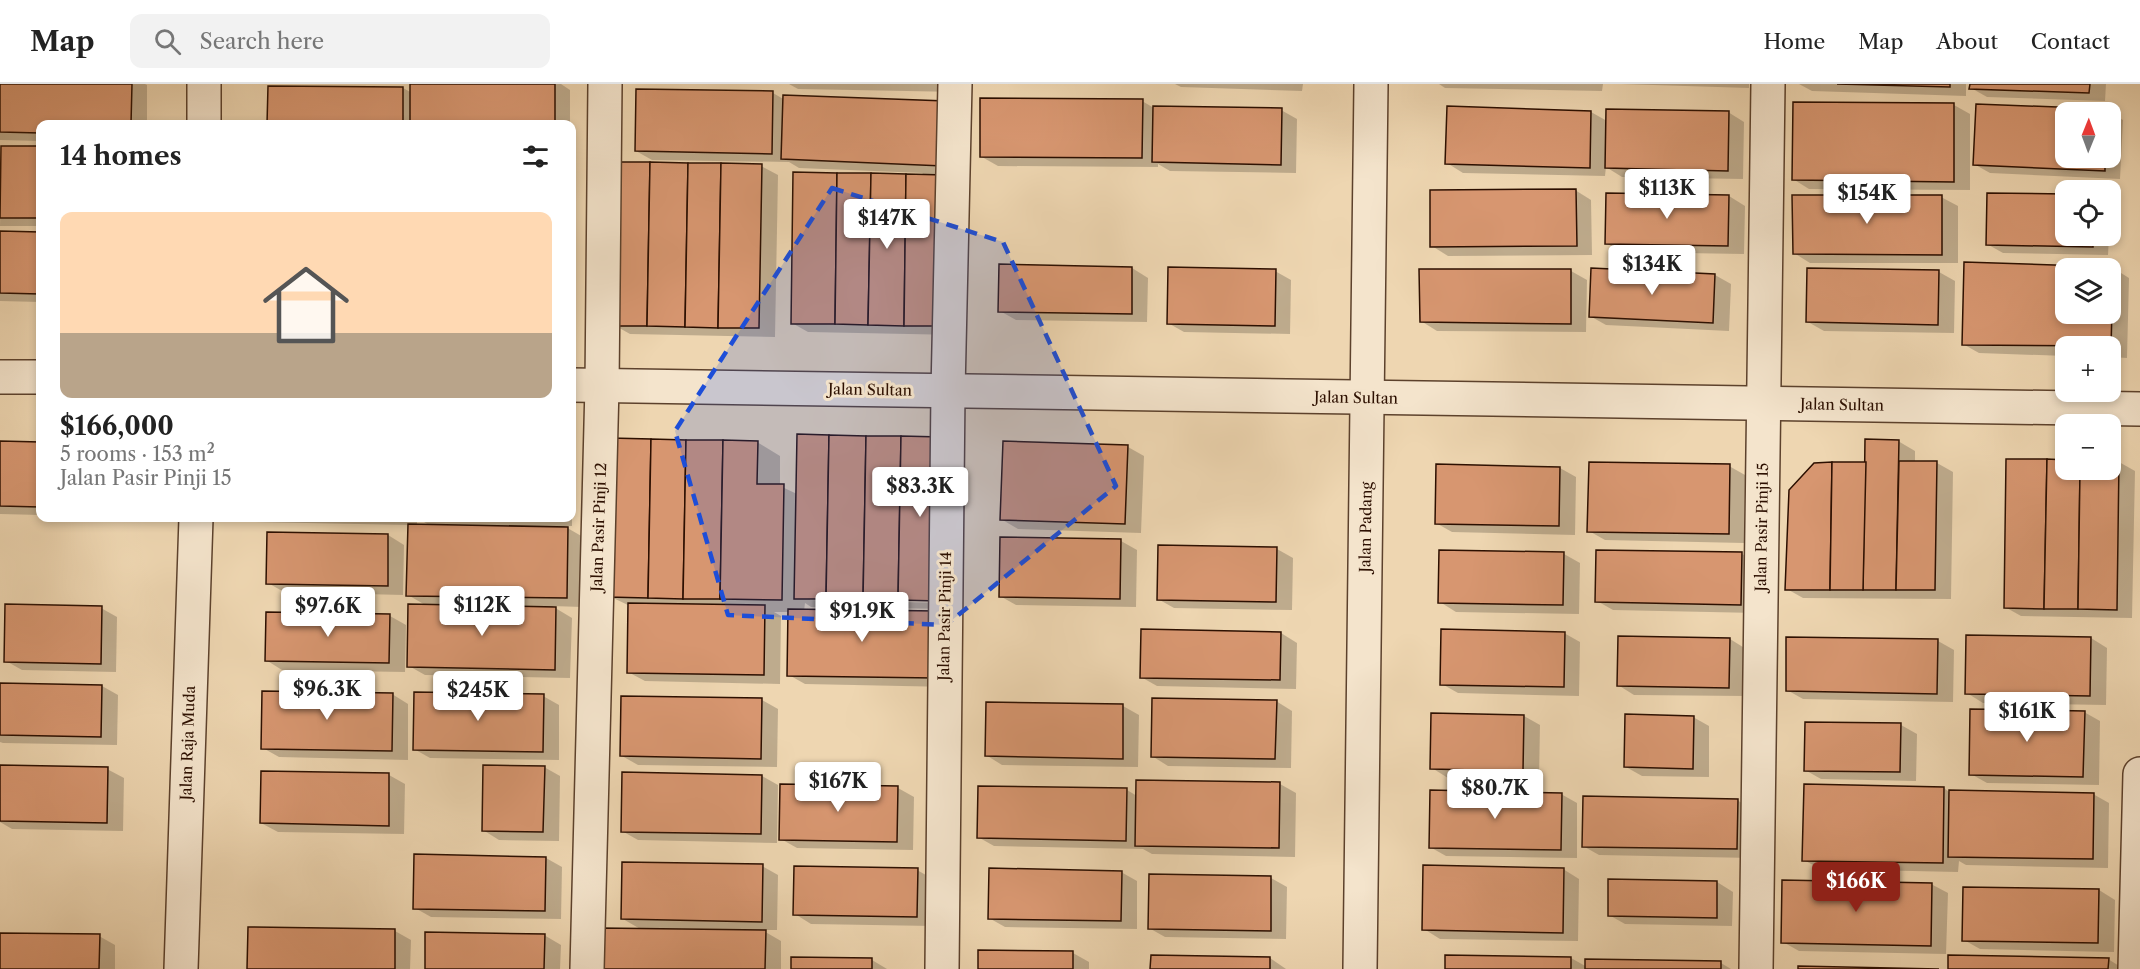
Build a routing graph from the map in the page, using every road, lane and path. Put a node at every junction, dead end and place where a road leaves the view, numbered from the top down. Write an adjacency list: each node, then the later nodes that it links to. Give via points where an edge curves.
1 (204, 84): 6 (street)
2 (605, 84): 9 (street, Jalan Pasir Pinji 12)
3 (956, 84): 10 (street, Jalan Pasir Pinji 14)
4 (1371, 84): 11 (street, Jalan Padang)
5 (1768, 84): 12 (street, Jalan Pasir Pinji 15)
6 (204, 120)
7 (0, 376): 8 (street)
8 (36, 377)
9 (587, 386): 10 (street, Jalan Sultan); 17 (street, Jalan Pasir Pinji 12)
10 (948, 391): 11 (street, Jalan Sultan); 18 (street, Jalan Pasir Pinji 14)
11 (1368, 398): 12 (street, Jalan Sultan); 19 (street, Jalan Padang)
12 (1764, 404): 13 (street, Jalan Sultan); 20 (street, Jalan Pasir Pinji 15)
13 (2140, 409)
14 (196, 522): 16 (street, Jalan Raja Muda)
15 (2140, 774): 21 (street)
16 (181, 969)
17 (587, 969)
18 (942, 969)
19 (1359, 969)
20 (1756, 969)
21 (2135, 969)

